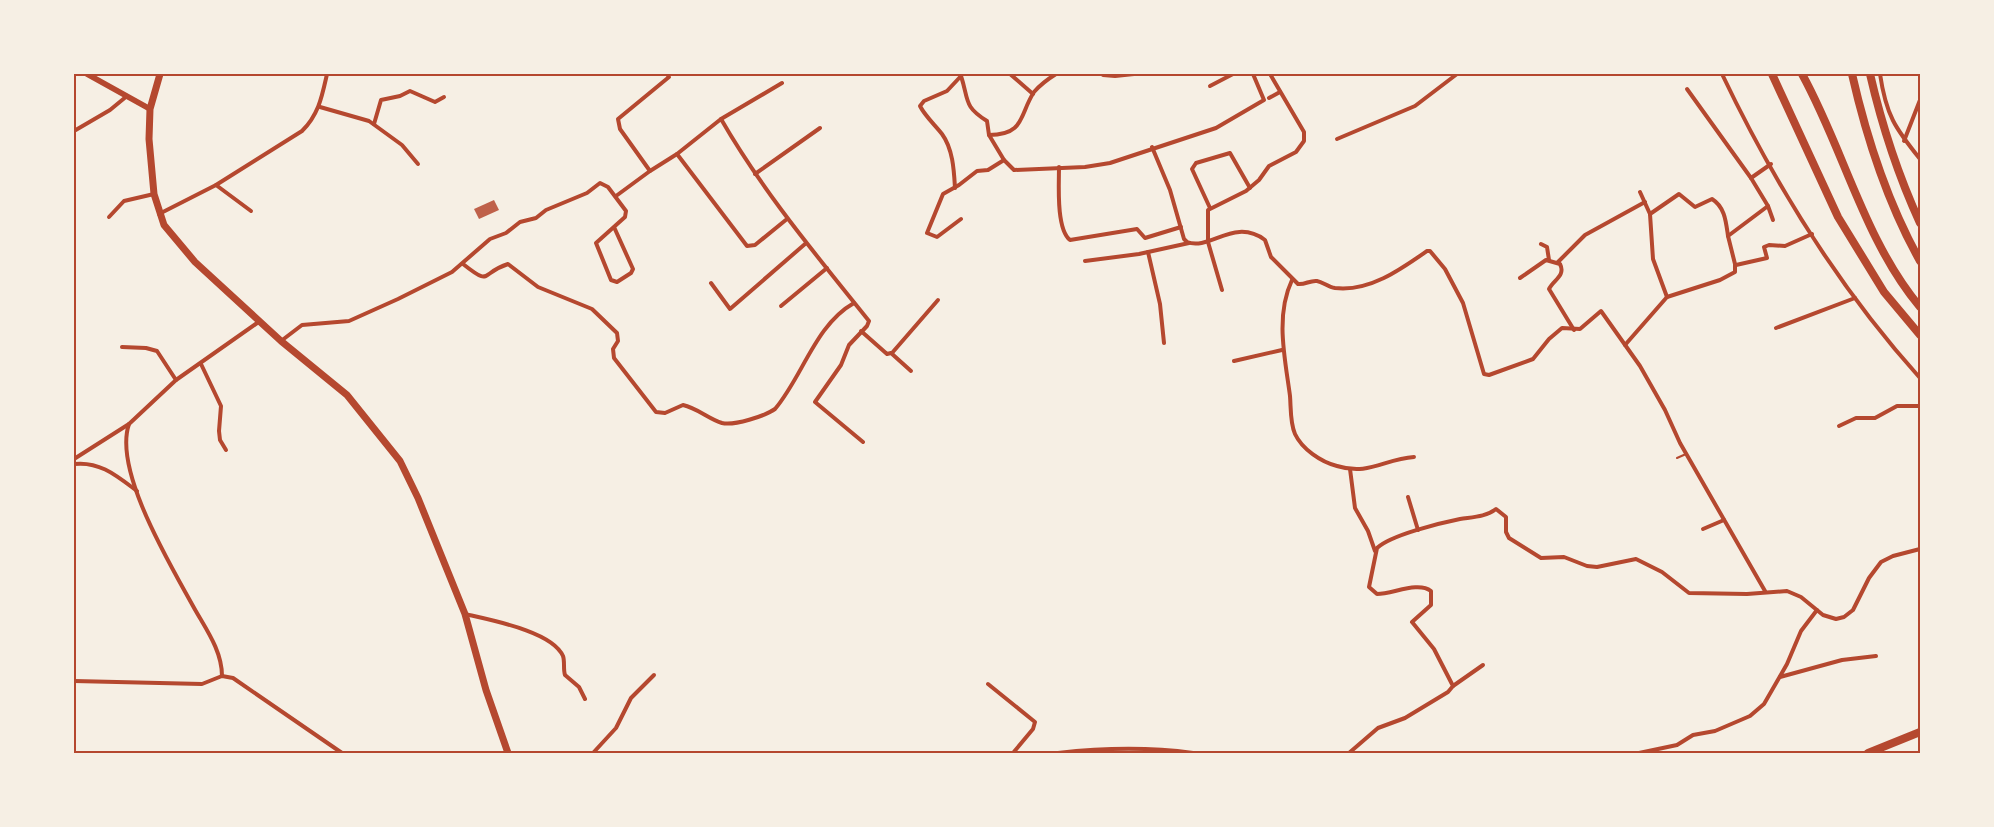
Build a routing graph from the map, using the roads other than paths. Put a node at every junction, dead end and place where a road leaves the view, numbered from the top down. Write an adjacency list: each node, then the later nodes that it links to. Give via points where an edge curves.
1 (87, 74): 27 (main road)
2 (160, 74): 32 (highway)
3 (327, 74): 31 (street)
4 (666, 74): 47 (street, via 669,76 620,116 618,122)
5 (1010, 74): 26 (street)
6 (1056, 74): 26 (street)
7 (1134, 74): 20 (street)
8 (1233, 74): 23 (street)
9 (1253, 74): 40 (street, via 1264,100 1216,128)
10 (1270, 74): 25 (street)
11 (1457, 74): 38 (street, via 1415,106)
12 (1722, 74): 45 (street)
13 (1772, 74): 22 (highway)
14 (1780, 74): 22 (highway)
15 (1802, 74): 92 (highway, via 1826,121 1877,240 1896,275)
16 (1852, 74): 78 (highway, via 1881,178)
17 (1870, 74): 66 (highway, via 1897,169)
18 (1880, 74): 39 (street, via 1886,106)
19 (961, 75): 37 (street, via 968,105 976,115 986,120); 51 (street, via 947,91 920,106 944,136 954,167)
20 (1103, 75)
21 (782, 83): 33 (street)
22 (1777, 84): 97 (highway, via 1838,217 1884,292)
23 (1210, 86)
24 (1687, 89): 49 (street)
25 (1280, 92): 29 (street); 52 (street, via 1304,132 1304,141 1296,152 1268,167)
26 (1033, 94): 37 (street, via 1015,128 1004,135)
27 (127, 96): 32 (main road); 36 (street)
28 (444, 97): 34 (street, via 435,102 410,91 398,97 384,98)
29 (1269, 98)
30 (1920, 100): 39 (street)
31 (320, 107): 34 (street); 50 (street, via 302,131)
32 (150, 109): 54 (highway, via 149,158)
33 (722, 119): 41 (street); 48 (street)
34 (374, 124): 44 (street, via 406,149)
35 (820, 128): 48 (street)
36 (74, 131)
37 (989, 134): 43 (street)
38 (1337, 139)
39 (1904, 141): 42 (street)
40 (1152, 148): 46 (street, via 1110,163); 68 (street, via 1170,190)
41 (677, 154): 47 (street); 63 (street, via 747,246 755,245)
42 (1920, 159)
43 (1004, 160): 46 (street, via 1014,170); 51 (street, via 988,170 977,172)
44 (418, 164)
45 (1771, 164): 49 (street); 69 (street, via 1790,202)
46 (1059, 167): 68 (street, via 1060,213 1066,237 1070,240 1137,229 1144,238)
47 (650, 172): 55 (street)
48 (755, 174): 63 (street)
49 (1751, 178): 57 (street)
50 (216, 185): 59 (street); 60 (street)
51 (954, 188): 64 (street, via 940,196 927,233 937,237)
52 (1250, 188): 58 (street); 58 (street, via 1230,153 1196,163 1192,169)
53 (1640, 192): 56 (street)
54 (154, 194): 60 (highway); 62 (street, via 124,201)
55 (616, 196): 67 (street, via 626,214); 80 (street, via 600,183 588,193 546,210 536,218 520,222 490,240)
56 (1645, 202): 61 (street); 79 (street, via 1585,235)
57 (1768, 206): 65 (street); 70 (street)
58 (1210, 208): 71 (street)
59 (251, 211)
60 (159, 214): 93 (highway, via 182,248)
61 (1650, 214): 70 (street, via 1679,194 1695,207 1712,200 1719,205 1725,217); 87 (street, via 1653,259)
62 (109, 217)
63 (787, 219): 73 (street)
64 (962, 219)
65 (1773, 220)
66 (1920, 223)
67 (614, 227): 67 (street, via 598,239 596,246 611,280 615,282 632,273 633,269)
68 (1180, 227): 72 (street)
69 (1812, 234): 81 (street, via 1785,246 1764,247 1766,258); 88 (street)
70 (1728, 236): 81 (street)
71 (1208, 242): 72 (street); 84 (street, via 1217,236 1235,232 1260,236 1265,240 1271,257); 86 (street)
72 (1189, 243): 75 (street)
73 (805, 244): 82 (street); 85 (street, via 730,309)
74 (1541, 244): 76 (street, via 1547,247)
75 (1148, 252): 77 (street); 99 (street, via 1160,304)
76 (1549, 260): 79 (street); 83 (street)
77 (1085, 261)
78 (1920, 261)
79 (1558, 262): 95 (street, via 1562,267 1561,274 1549,290)
80 (463, 264): 90 (street, via 480,278 508,264 538,287 592,309 617,333 614,358 656,412 664,413 683,405 724,423 754,418 775,409 828,326 842,309); 98 (street, via 354,319 302,325)
81 (1736, 265): 87 (street, via 1735,272 1725,278)
82 (827, 268): 90 (street); 91 (street)
83 (1520, 278)
84 (1292, 280): 95 (street, via 1300,285 1316,281 1334,288 1363,285 1396,273 1430,251 1445,269 1463,303 1481,368 1489,376 1533,359 1562,328); 102 (street, via 1284,300)
85 (711, 283)
86 (1222, 290)
87 (1667, 297): 100 (street)
88 (1856, 298): 94 (street); 107 (street)
89 (938, 300): 103 (street)
90 (854, 303): 96 (street, via 869,321)
91 (781, 306)
92 (1920, 307)
93 (260, 321): 98 (highway); 105 (street)
94 (1776, 328)
95 (1574, 330): 100 (street, via 1586,326 1600,311)
96 (861, 331): 103 (street, via 887,354); 112 (street, via 815,402)
97 (1920, 335)
98 (281, 341): 129 (highway, via 346,395 400,461 413,485)
99 (1164, 343)
100 (1625, 346): 114 (street, via 1665,410)
101 (122, 347): 108 (street, via 157,351)
102 (1282, 350): 104 (street); 119 (street, via 1296,437 1321,460)
103 (892, 353): 106 (street)
104 (1234, 361)
105 (201, 364): 108 (street); 113 (street, via 221,406 220,440)
106 (911, 371)
107 (1920, 378)
108 (176, 380): 110 (street)
109 (1920, 406): 111 (street, via 1897,406 1875,418 1856,418)
110 (129, 424): 117 (street); 120 (street, via 125,445)
111 (1839, 426)
112 (863, 442)
113 (226, 450)
114 (1686, 454): 116 (lane); 122 (street)
115 (1414, 457): 119 (street, via 1394,459 1374,468)
116 (1677, 458)
117 (74, 459)
118 (74, 464): 120 (street, via 84,462 109,470)
119 (1350, 469): 126 (street, via 1354,504)
120 (137, 491): 133 (street, via 171,566 214,644)
121 (1408, 497): 124 (street)
122 (1724, 520): 123 (street); 127 (street)
123 (1703, 529)
124 (1418, 530): 126 (street, via 1383,544); 127 (street, via 1490,515 1496,509 1506,517 1509,538 1542,558 1568,558 1597,567 1636,559 1662,572 1689,593 1747,594)
125 (1920, 549): 128 (street, via 1881,562 1844,618 1827,618)
126 (1376, 551): 137 (street, via 1369,587 1372,593 1386,594 1414,588 1431,591 1431,605 1412,622 1434,649)
127 (1765, 591): 128 (street, via 1793,593)
128 (1817, 610): 134 (street, via 1801,631)
129 (465, 614): 138 (street, via 548,640 563,656 565,675 579,687); 141 (highway)
130 (1876, 656): 134 (street, via 1842,660)
131 (1483, 665): 137 (street)
132 (654, 675): 142 (street, via 631,698 616,728)
133 (222, 676): 135 (street, via 202,684); 140 (street, via 237,680)
134 (1780, 677): 147 (street, via 1764,704 1750,716 1714,731 1693,735 1677,745)
135 (74, 681)
136 (988, 684): 143 (street, via 1035,722)
137 (1453, 686): 146 (street, via 1405,718 1378,728)
138 (585, 699)
139 (1920, 732): 148 (highway)
140 (342, 753)
141 (508, 753)
142 (593, 753)
143 (1013, 753)
144 (1058, 753): 145 (street, via 1120,749)
145 (1193, 753)
146 (1349, 753)
147 (1639, 753)
148 (1868, 753)

